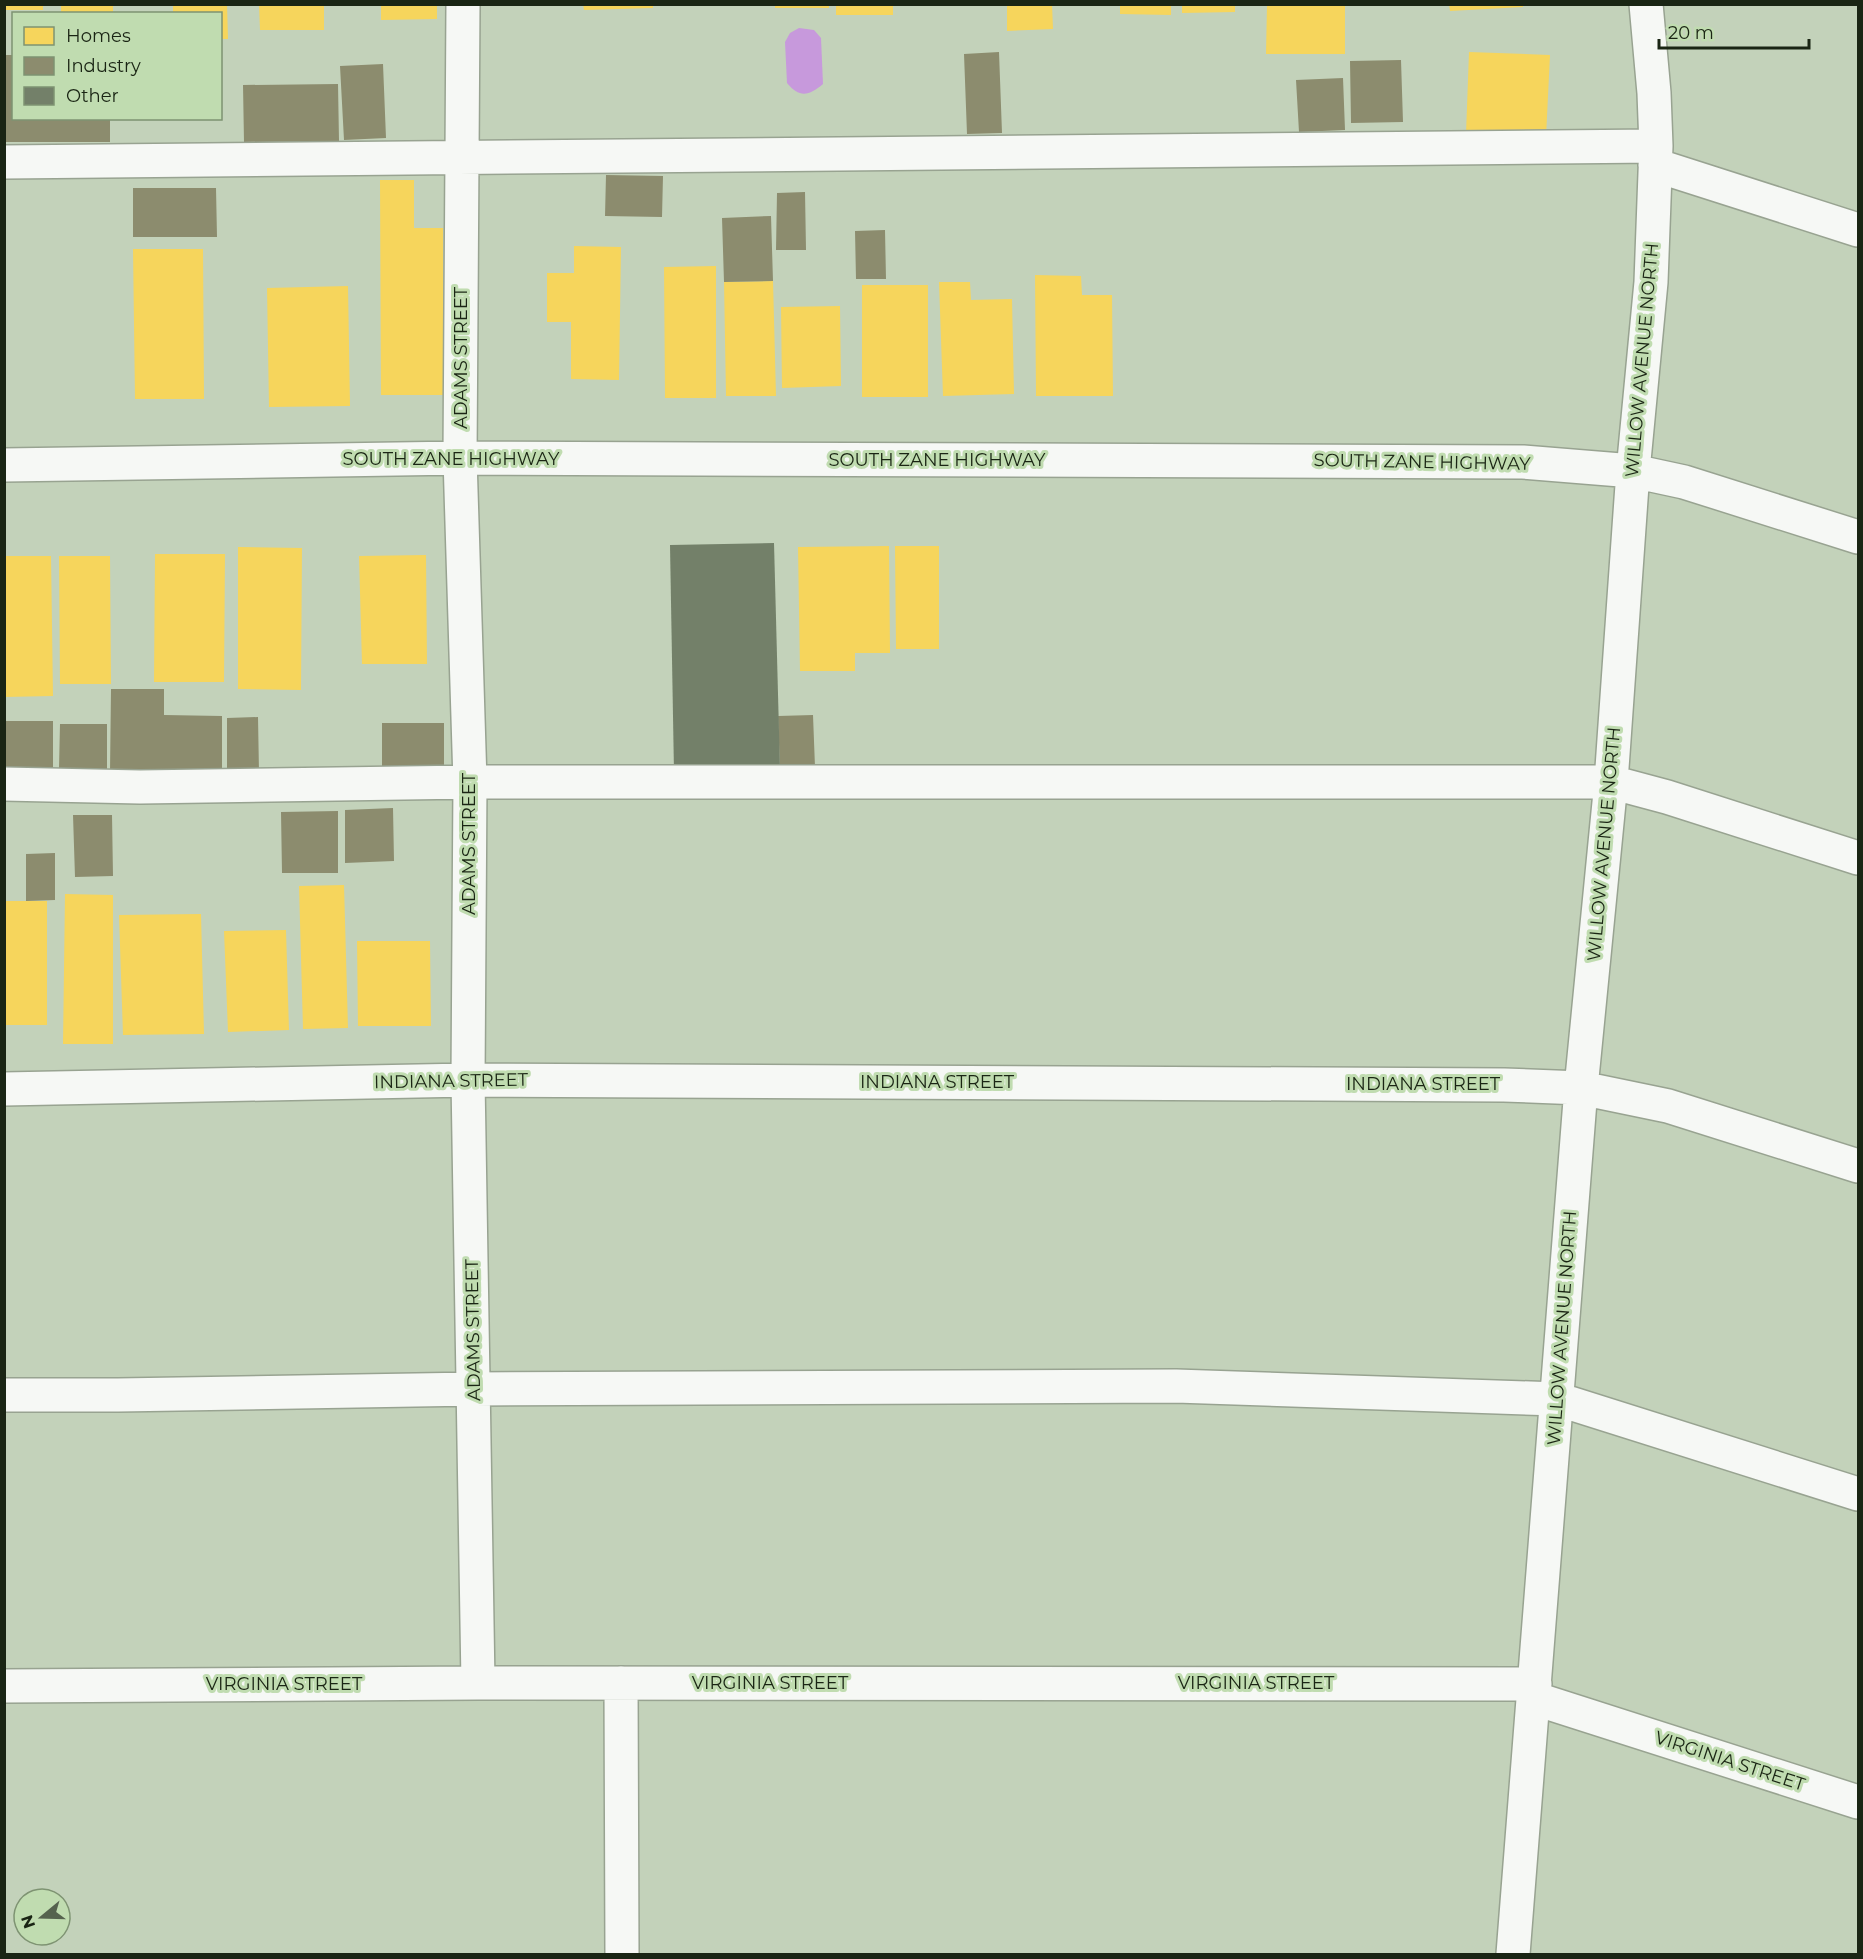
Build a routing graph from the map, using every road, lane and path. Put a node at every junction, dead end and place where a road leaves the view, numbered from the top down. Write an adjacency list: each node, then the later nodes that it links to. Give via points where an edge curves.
1 (463, 4): 4 (street, ADAMS STREET)
2 (1646, 4): 3 (street, WILLOW AVENUE NORTH)
3 (1655, 156): 4 (street); 6 (street); 9 (street, WILLOW AVENUE NORTH, via 1651,282)
4 (462, 158): 5 (street); 7 (street, ADAMS STREET)
5 (4, 162)
6 (1858, 230)
7 (460, 458): 8 (street, SOUTH ZANE HIGHWAY); 9 (street, SOUTH ZANE HIGHWAY, via 1523,462); 11 (street, ADAMS STREET)
8 (4, 465)
9 (1633, 471): 10 (street, SOUTH ZANE HIGHWAY, via 1684,482); 12 (street, WILLOW AVENUE NORTH)
10 (1858, 537)
11 (470, 782): 12 (street); 13 (street, via 140,787); 15 (street, ADAMS STREET)
12 (1611, 782): 14 (street); 16 (street, WILLOW AVENUE NORTH)
13 (4, 784)
14 (1858, 858)
15 (468, 1080): 16 (street, INDIANA STREET); 17 (street, INDIANA STREET); 19 (street, ADAMS STREET)
16 (1581, 1088): 18 (street, INDIANA STREET, via 1668,1106); 21 (street, WILLOW AVENUE NORTH)
17 (4, 1089)
18 (1858, 1166)
19 (474, 1389): 20 (street); 21 (street, via 1176,1386); 23 (street, ADAMS STREET)
20 (4, 1395)
21 (1557, 1399): 22 (street); 26 (street, WILLOW AVENUE NORTH)
22 (1858, 1494)
23 (478, 1683): 24 (street, VIRGINIA STREET); 25 (street, VIRGINIA STREET)
24 (621, 1683): 26 (street, VIRGINIA STREET); 28 (street)
25 (4, 1686)
26 (1534, 1691): 27 (street, VIRGINIA STREET); 29 (street, WILLOW AVENUE NORTH)
27 (1858, 1802)
28 (622, 1954)
29 (1513, 1954)

